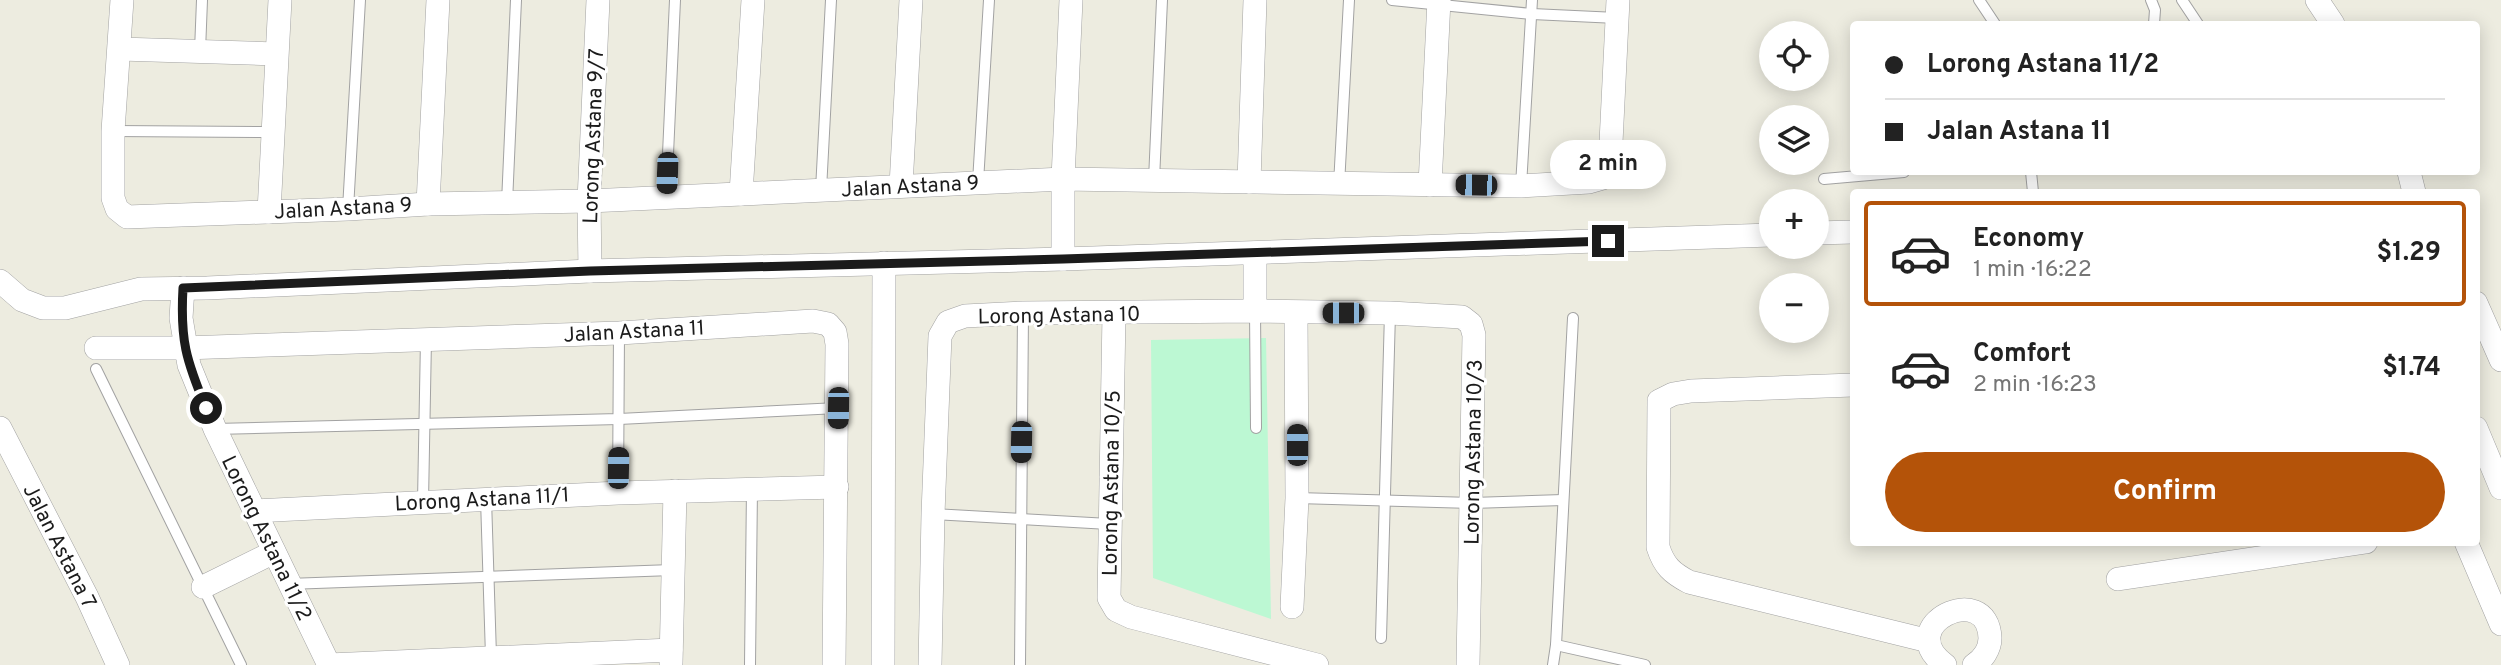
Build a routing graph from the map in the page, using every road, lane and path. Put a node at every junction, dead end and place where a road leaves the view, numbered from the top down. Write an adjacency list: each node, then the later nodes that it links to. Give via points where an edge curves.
1 (122, 0): 30 (street)
2 (202, 0): 31 (lane)
3 (281, 0): 32 (street)
4 (360, 0): 51 (lane)
5 (438, 0): 49 (street)
6 (516, 0): 50 (lane)
7 (598, 0): 48 (street, Lorong Astana 9/7)
8 (675, 0): 47 (lane)
9 (753, 0): 46 (street)
10 (831, 0): 45 (lane)
11 (911, 0): 43 (street)
12 (989, 0): 39 (lane)
13 (1071, 0): 36 (street)
14 (1162, 0): 38 (lane)
15 (1255, 0): 40 (street)
16 (1349, 0): 41 (lane)
17 (1392, 0): 23 (lane)
18 (1532, 0): 25 (lane)
19 (1979, 0): 26 (lane)
20 (2151, 0): 27 (lane)
21 (2182, 0): 28 (lane)
22 (2317, 0): 29 (street)
23 (1439, 3): 25 (lane); 42 (street)
24 (1617, 9): 25 (lane); 44 (street, Jalan Astana 9, via 1610,163 1603,178)
25 (1532, 14): 44 (lane)
26 (1993, 21)
27 (2154, 21)
28 (2196, 21)
29 (2331, 21)
30 (120, 49): 31 (street); 33 (street)
31 (200, 51): 32 (street)
32 (276, 54): 34 (street)
33 (113, 131): 34 (lane); 52 (street, Jalan Astana 9, via 113,198 127,217)
34 (273, 132): 52 (street)
35 (1870, 175): 37 (lane)
36 (1063, 179): 38 (street, Jalan Astana 9); 39 (street, Jalan Astana 9); 57 (street)
37 (1824, 179)
38 (1154, 180): 40 (street, Jalan Astana 9)
39 (978, 182): 43 (street, Jalan Astana 9)
40 (1249, 182): 41 (street, Jalan Astana 9)
41 (1339, 185): 42 (street, Jalan Astana 9)
42 (1430, 185): 44 (street, Jalan Astana 9)
43 (901, 186): 45 (street, Jalan Astana 9)
44 (1521, 186)
45 (821, 190): 46 (street, Jalan Astana 9)
46 (741, 194): 47 (street, Jalan Astana 9)
47 (666, 198): 48 (street, Jalan Astana 9)
48 (589, 201): 50 (street, Jalan Astana 9); 59 (street, Lorong Astana 9/7)
49 (428, 204): 50 (street, Jalan Astana 9); 51 (street, Jalan Astana 9)
50 (507, 204)
51 (348, 209): 52 (street, Jalan Astana 9)
52 (269, 212)
53 (1850, 232): 54 (street)
54 (1829, 233)
55 (1759, 235): 56 (street)
56 (1255, 253): 57 (street); 62 (street)
57 (1063, 259): 58 (street)
58 (884, 264): 59 (street); 119 (street)
59 (590, 271): 61 (street)
60 (0, 281): 61 (street, via 22,300 43,308 65,308 141,289)
61 (183, 288): 71 (street, Lorong Astana 11/2)
62 (1255, 311): 65 (street, Lorong Astana 10); 67 (street, Lorong Astana 10); 79 (lane)
63 (2480, 312): 73 (street)
64 (1023, 313): 67 (street, Lorong Astana 10); 94 (street, Lorong Astana 10, via 965,316 948,322 940,335); 95 (lane)
65 (1296, 313): 66 (street, Lorong Astana 10); 87 (street)
66 (1390, 313): 90 (lane); 92 (street, Lorong Astana 10/3, via 1462,317 1471,324)
67 (1114, 314): 96 (street, Lorong Astana 10/5)
68 (1573, 318): 89 (lane)
69 (619, 333): 70 (street, Jalan Astana 11); 75 (street, Jalan Astana 11, via 813,321 828,324 837,344); 76 (lane)
70 (426, 339): 71 (street, Jalan Astana 11); 77 (lane)
71 (184, 348): 72 (street, Jalan Astana 11); 80 (street, Lorong Astana 11/2)
72 (96, 358): 104 (lane)
73 (2501, 360)
74 (1850, 385): 111 (street, via 1692,391 1659,401 1658,547 1663,563 1689,582)
75 (838, 408): 76 (lane); 82 (street, Jalan Astana 11)
76 (619, 419): 77 (lane); 86 (lane)
77 (424, 424): 80 (lane); 91 (lane)
78 (0, 428): 114 (street, Jalan Astana 7)
79 (1256, 428)
80 (215, 429): 93 (street, Lorong Astana 11/2)
81 (2480, 438): 84 (street)
82 (836, 487): 83 (street, Lorong Astana 11/1); 118 (street, Jalan Astana 11)
83 (752, 488): 85 (street, Lorong Astana 11/1); 117 (lane)
84 (2501, 488)
85 (675, 491): 86 (street, Lorong Astana 11/1); 100 (street)
86 (618, 493): 88 (street, Lorong Astana 11/1)
87 (1297, 498): 90 (lane); 105 (street)
88 (486, 499): 91 (street, Lorong Astana 11/1); 101 (lane)
89 (1563, 500): 92 (lane); 108 (lane)
90 (1384, 501): 92 (lane); 107 (lane)
91 (423, 502): 93 (street, Lorong Astana 11/1)
92 (1472, 503): 122 (street, Lorong Astana 10/3)
93 (254, 511): 99 (street, Lorong Astana 11/2)
94 (933, 514): 95 (lane); 120 (street, Lorong Astana 10)
95 (1020, 519): 96 (lane); 121 (lane)
96 (1110, 524): 113 (street, Lorong Astana 10/5, via 1109,598 1116,610)
97 (2340, 546): 102 (street)
98 (2468, 546): 106 (street)
99 (274, 552): 103 (street, Lorong Astana 11/2); 104 (street)
100 (672, 570): 101 (lane); 110 (street)
101 (488, 578): 103 (lane); 109 (lane)
102 (2118, 579)
103 (288, 584): 116 (street, Lorong Astana 11/2)
104 (203, 587): 115 (lane)
105 (1292, 607)
106 (2501, 624)
107 (1381, 638)
108 (1556, 645): 123 (lane); 124 (lane)
109 (491, 656): 110 (street, Lorong Astana 11/2); 116 (street, Lorong Astana 11/2)
110 (671, 657)
111 (1936, 657): 112 (street, via 1934,623 1957,609 1976,614 1987,627)
112 (1986, 662)
113 (1308, 664)
114 (118, 665)
115 (241, 665)
116 (329, 665)
117 (750, 665)
118 (834, 665)
119 (883, 665)
120 (930, 665)
121 (1020, 665)
122 (1468, 665)
123 (1553, 665)
124 (1645, 665)

